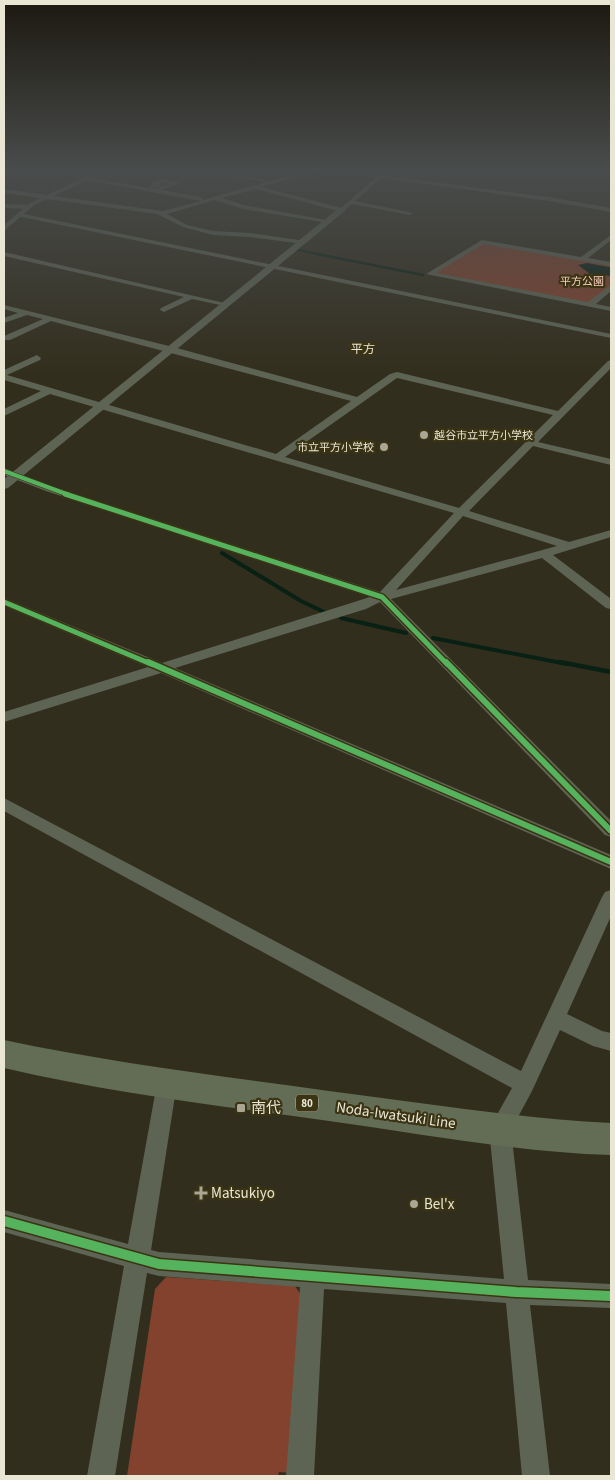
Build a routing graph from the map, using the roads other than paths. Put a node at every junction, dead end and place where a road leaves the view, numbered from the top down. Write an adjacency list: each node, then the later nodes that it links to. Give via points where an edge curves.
1 (144, 239): 8 (street)
2 (212, 239): 8 (street)
3 (281, 239): 6 (street)
4 (306, 239): 6 (street)
5 (608, 239): 9 (street)
6 (303, 242): 11 (street)
7 (4, 254): 13 (street)
8 (220, 257): 11 (street)
9 (582, 259): 10 (street); 16 (street, via 482,242 430,274 499,291)
10 (611, 264)
11 (271, 267): 15 (street); 18 (street)
12 (611, 287): 16 (street)
13 (191, 296): 15 (street); 20 (street)
14 (482, 303): 18 (street)
15 (225, 304): 26 (street)
16 (590, 305): 19 (street)
17 (4, 307): 21 (street)
18 (475, 308): 24 (street)
19 (611, 309)
20 (164, 310)
21 (25, 313): 22 (street); 23 (street)
22 (50, 319): 25 (street); 26 (street)
23 (4, 321)
24 (611, 336)
25 (7, 338)
26 (170, 349): 32 (street); 33 (street)
27 (37, 358): 29 (street)
28 (611, 363): 35 (street)
29 (4, 373)
30 (4, 377): 31 (street)
31 (48, 390): 33 (street); 34 (street)
32 (358, 400): 35 (street, via 397,375); 37 (street)
33 (102, 405): 37 (street); 40 (street)
34 (4, 413)
35 (559, 414): 36 (street)
36 (531, 442): 38 (street); 42 (street)
37 (277, 458): 42 (street)
38 (611, 462)
39 (4, 471): 40 (street)
40 (16, 475): 41 (street); 46 (street, via 50,489)
41 (4, 485)
42 (461, 512): 44 (street); 46 (street)
43 (611, 533): 44 (street)
44 (568, 546): 45 (street)
45 (544, 554): 46 (street); 48 (street)
46 (382, 597): 49 (street); 52 (street)
47 (4, 602): 49 (street)
48 (611, 606)
49 (162, 668): 50 (street); 53 (street)
50 (4, 717)
51 (4, 804): 59 (street)
52 (611, 831)
53 (611, 862)
54 (611, 897): 55 (street)
55 (555, 1018): 56 (street); 59 (street)
56 (611, 1042)
57 (4, 1054): 58 (main road, Noda-Iwatsuki Line / 80, via 70,1070)
58 (167, 1083): 60 (main road, Noda-Iwatsuki Line / 80); 63 (street)
59 (525, 1084): 60 (street)
60 (500, 1129): 61 (main road, Noda-Iwatsuki Line / 80); 65 (street)
61 (611, 1139)
62 (4, 1221): 63 (street)
63 (138, 1260): 64 (street); 67 (street)
64 (313, 1277): 65 (street); 68 (street)
65 (516, 1292): 66 (street); 69 (street)
66 (611, 1296)
67 (101, 1476)
68 (300, 1476)
69 (536, 1476)

